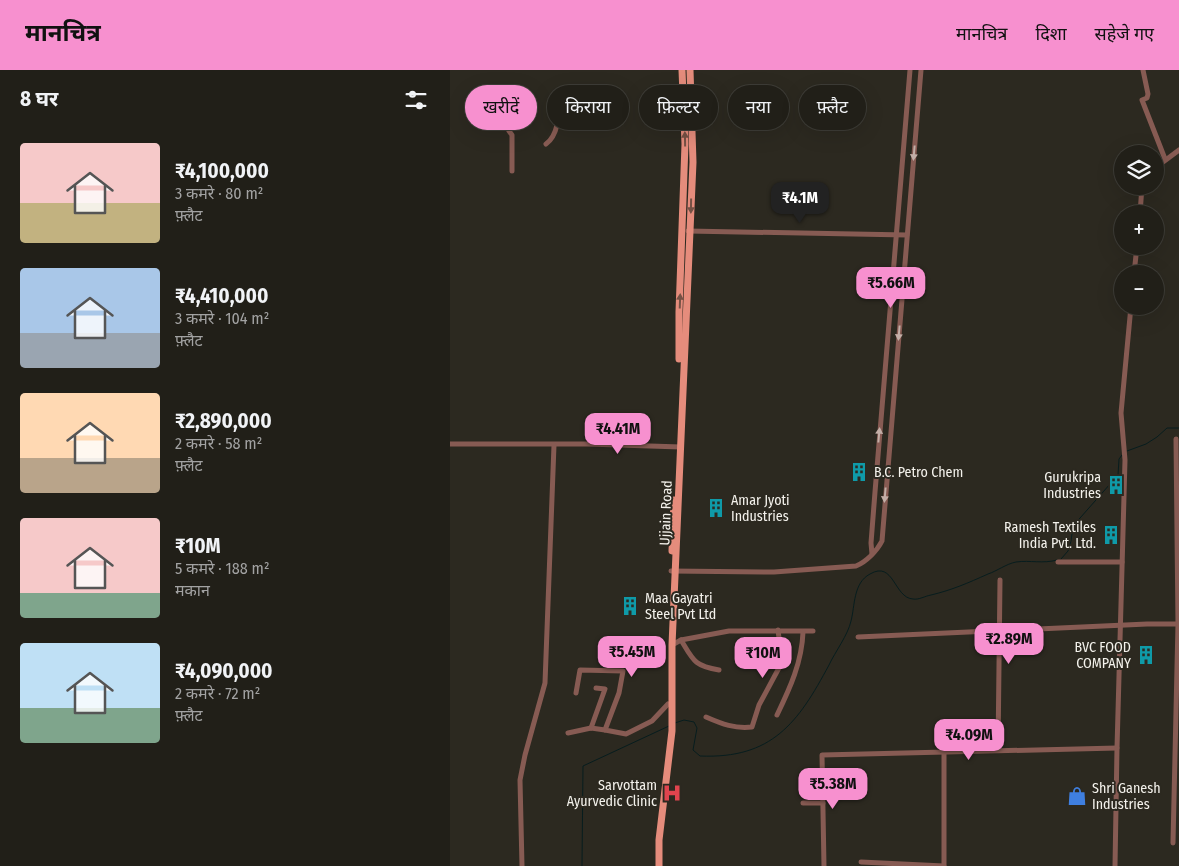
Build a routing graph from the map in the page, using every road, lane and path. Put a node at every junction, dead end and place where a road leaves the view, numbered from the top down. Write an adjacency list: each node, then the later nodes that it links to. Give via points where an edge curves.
1 (682, 70): 12 (main road, Ujjain Road, one-way to 1, via 685,144)
2 (690, 70): 13 (main road, Ujjain Road, one-way to 13, via 693,138)
3 (910, 70): 14 (street)
4 (921, 70): 15 (street, one-way to 15)
5 (1143, 70): 10 (street, via 1148,94 1142,100)
6 (555, 130): 8 (street)
7 (509, 131): 11 (street, via 512,135)
8 (546, 144)
9 (1179, 150): 10 (street)
10 (1165, 159)
11 (512, 171)
12 (682, 231): 13 (street); 20 (main road, Ujjain Road, one-way to 12)
13 (690, 231): 14 (street); 20 (main road, Ujjain Road)
14 (898, 234): 15 (street); 21 (street, one-way to 14)
15 (907, 235): 21 (street, one-way to 21, via 882,541)
16 (1130, 315): 23 (street, via 1122,413 1126,460)
17 (1176, 439): 26 (street)
18 (450, 444): 19 (street)
19 (554, 445): 20 (street); 53 (street, via 545,683 520,780)
20 (678, 447): 24 (main road, Ujjain Road)
21 (872, 554): 24 (street, via 864,563 847,567 774,572)
22 (1058, 562): 23 (street)
23 (1122, 562): 27 (street)
24 (673, 571): 34 (main road, Ujjain Road); 38 (main road, Ujjain Road)
25 (1000, 580): 30 (street)
26 (1178, 624): 27 (street); 51 (street)
27 (1120, 625): 30 (street); 46 (street)
28 (778, 630): 31 (street); 33 (street, via 729,631); 41 (street, via 780,666 758,706 752,727 729,726)
29 (813, 631): 31 (street)
30 (999, 631): 32 (street); 47 (street)
31 (803, 632): 39 (street, via 801,655)
32 (858, 637)
33 (681, 640): 34 (street); 35 (street, via 697,664)
34 (672, 646): 40 (main road, Ujjain Road)
35 (719, 670)
36 (596, 688): 42 (street, via 605,689)
37 (576, 693): 43 (street, via 580,670 623,671 619,693)
38 (668, 704): 40 (main road, Ujjain Road); 43 (street, via 652,721 626,734)
39 (777, 715)
40 (670, 717): 44 (main road, Ujjain Road)
41 (706, 718)
42 (592, 728): 43 (street); 45 (street)
43 (605, 730)
44 (670, 731): 54 (main road, Ujjain Road); 55 (main road, Ujjain Road)
45 (568, 733)
46 (1117, 748): 47 (street); 58 (street)
47 (998, 750): 48 (street)
48 (944, 752): 50 (street, via 822,755); 57 (street)
49 (803, 803): 50 (street)
50 (822, 803): 56 (street)
51 (1172, 843)
52 (862, 862): 57 (street)
53 (522, 866)
54 (654, 866)
55 (659, 866)
56 (824, 866)
57 (944, 866)
58 (1115, 866)

